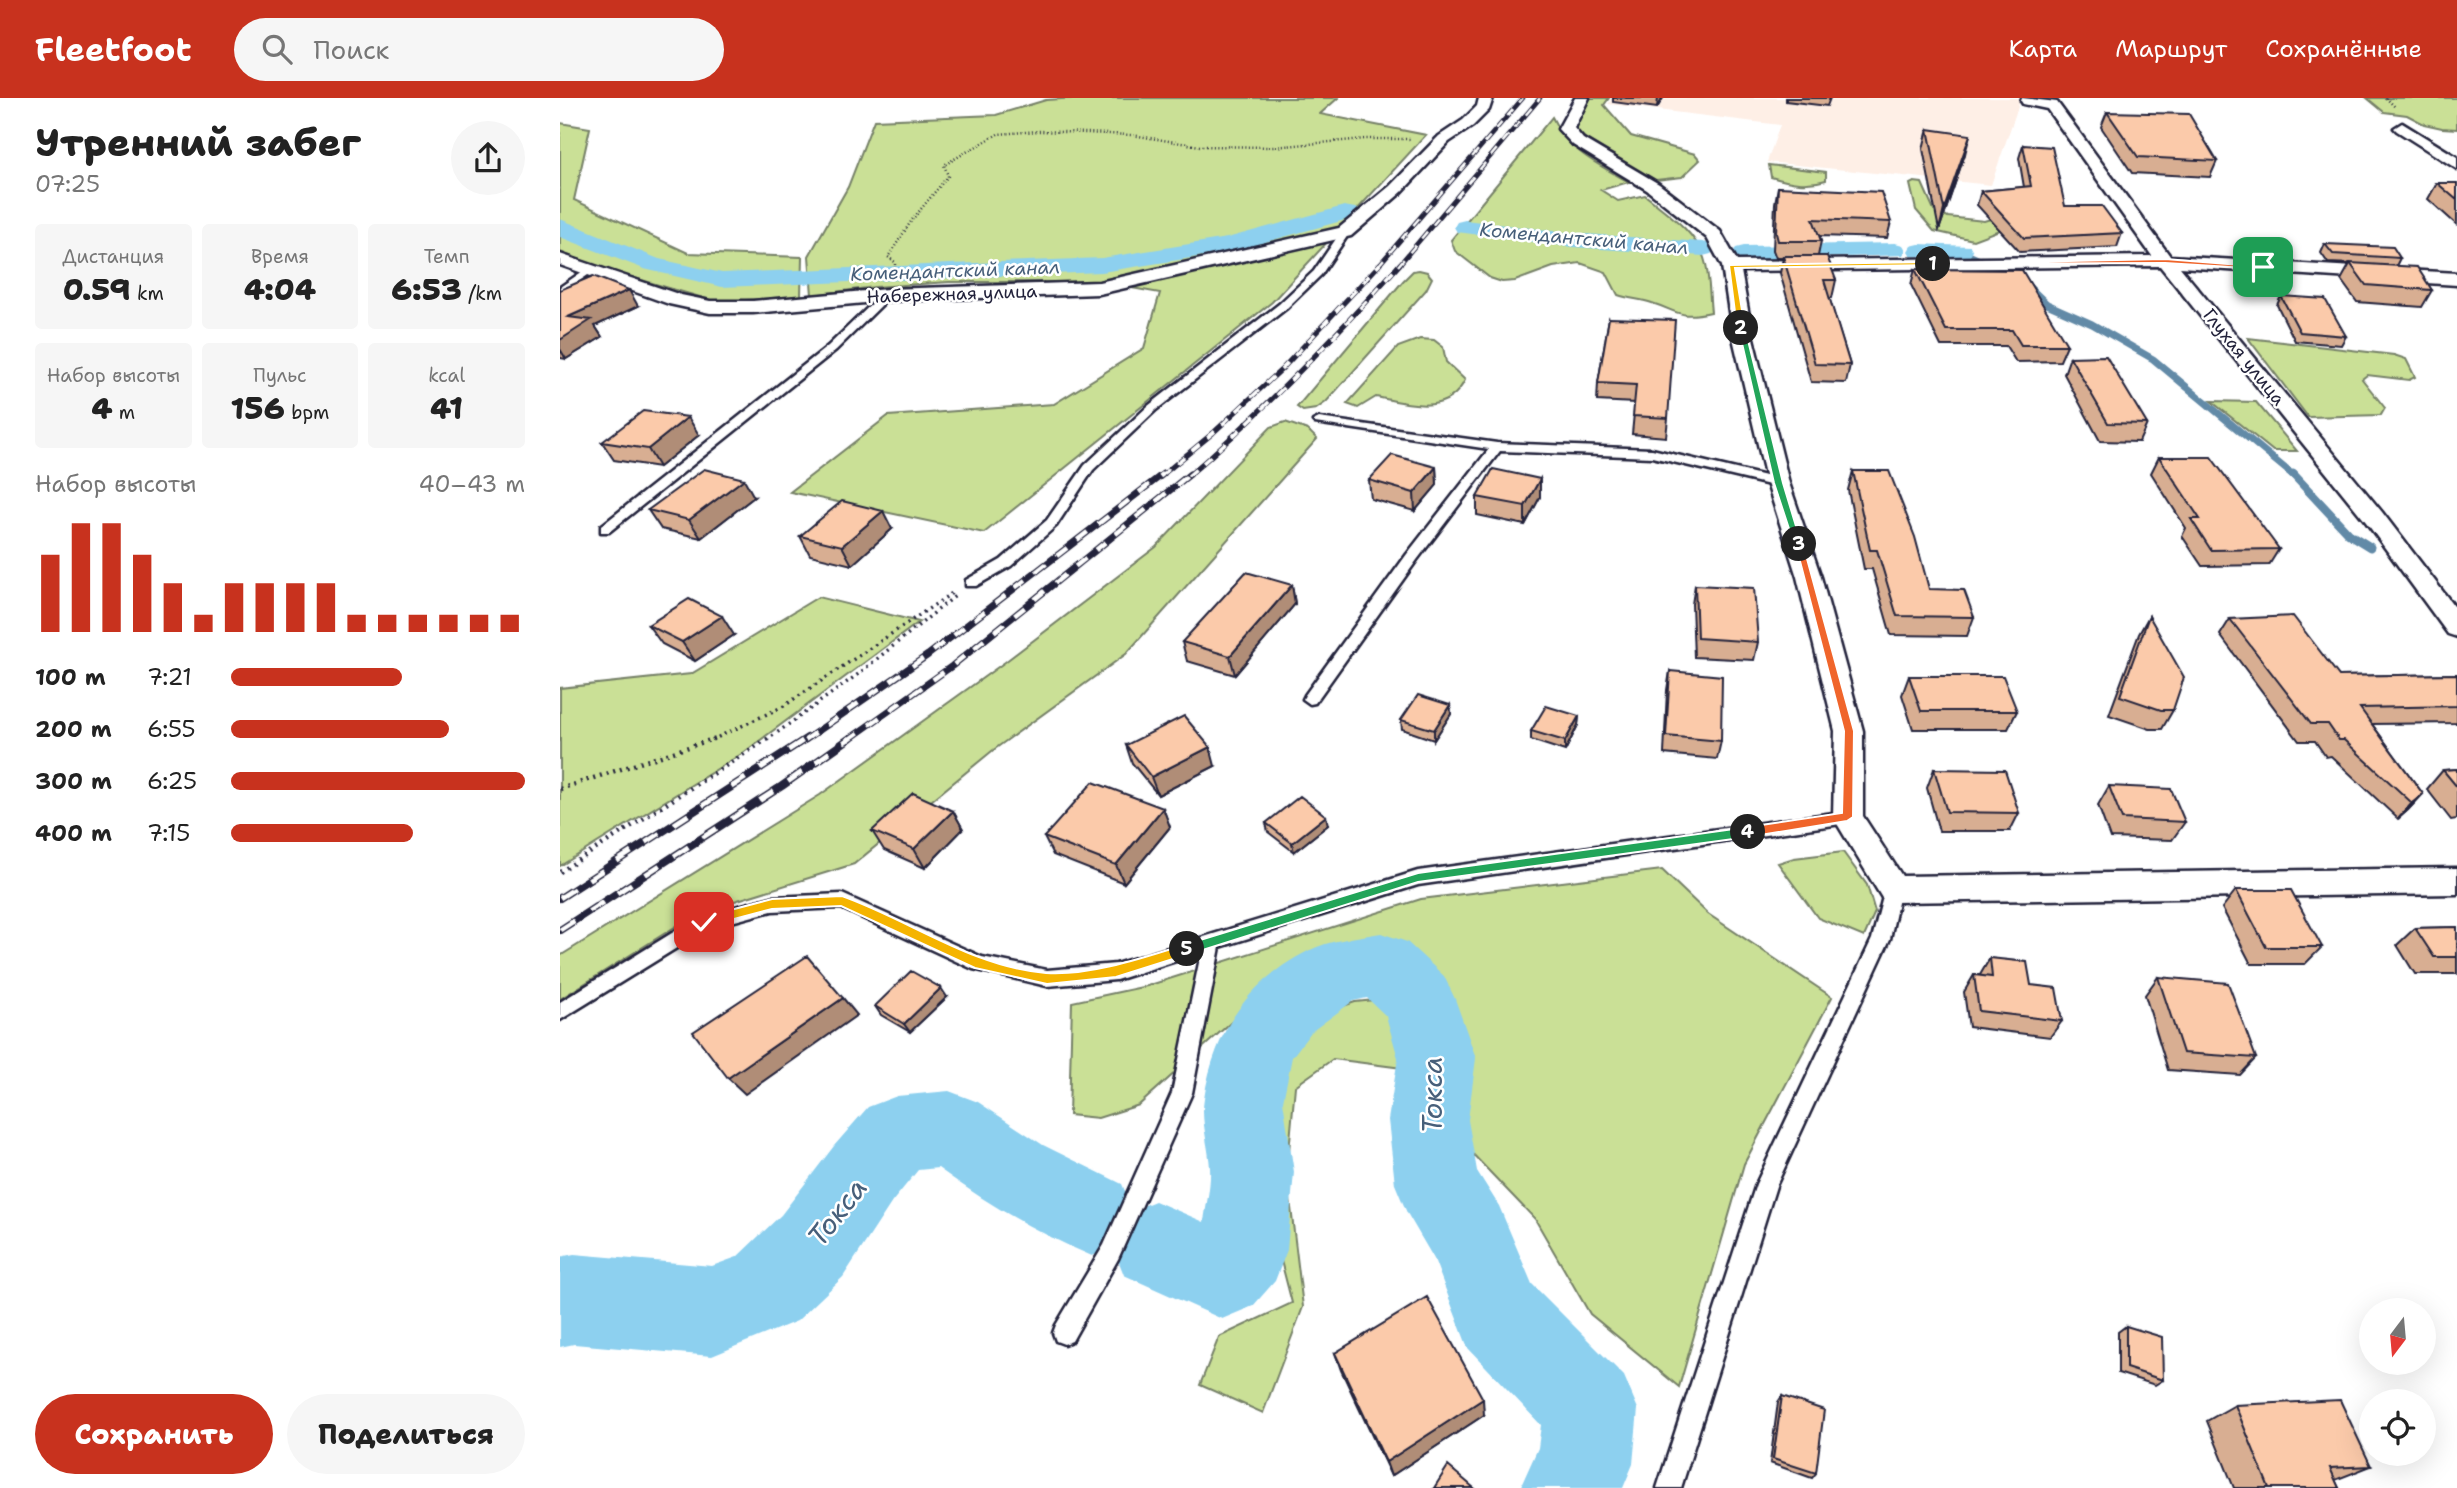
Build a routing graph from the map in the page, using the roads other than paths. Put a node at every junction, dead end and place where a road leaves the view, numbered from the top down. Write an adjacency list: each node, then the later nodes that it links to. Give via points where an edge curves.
1 (1486, 98): 6 (street, via 1468,124 1444,139 1396,189)
2 (1582, 98): 9 (street, via 1566,129 1578,142 1653,187 1714,235)
3 (2029, 98): 8 (street, Глухая улица, via 2028,102 2052,105)
4 (2402, 128): 5 (street)
5 (2457, 164)
6 (1345, 232): 13 (street, Набережная улица, via 1099,288); 18 (lane, via 1318,273 1283,306 1152,408 1090,468 1052,523 1006,563)
7 (560, 259): 10 (street, Набережная улица)
8 (2165, 261): 9 (street); 11 (street); 19 (street, Глухая улица, via 2374,517)
9 (1731, 266): 16 (street, via 1742,338)
10 (589, 271): 12 (lane); 13 (street, Набережная улица, via 710,307)
11 (2457, 279)
12 (560, 291)
13 (887, 295): 17 (lane, via 832,348)
14 (1319, 421): 15 (lane)
15 (1497, 447): 16 (lane, via 1652,453); 20 (lane)
16 (1778, 483): 21 (street, via 1810,577 1849,731)
17 (605, 529)
18 (971, 583)
19 (2457, 628)
20 (1310, 699)
21 (1847, 817): 23 (street); 24 (lane, via 1418,878)
22 (2457, 881): 23 (street)
23 (1893, 889): 27 (lane, via 1881,939 1766,1184)
24 (1212, 942): 25 (lane, via 1116,972 1047,978 979,964 842,901 772,904 704,922); 26 (lane, via 1182,1093 1111,1252)
25 (560, 1012)
26 (1064, 1333)
27 (1669, 1488)

